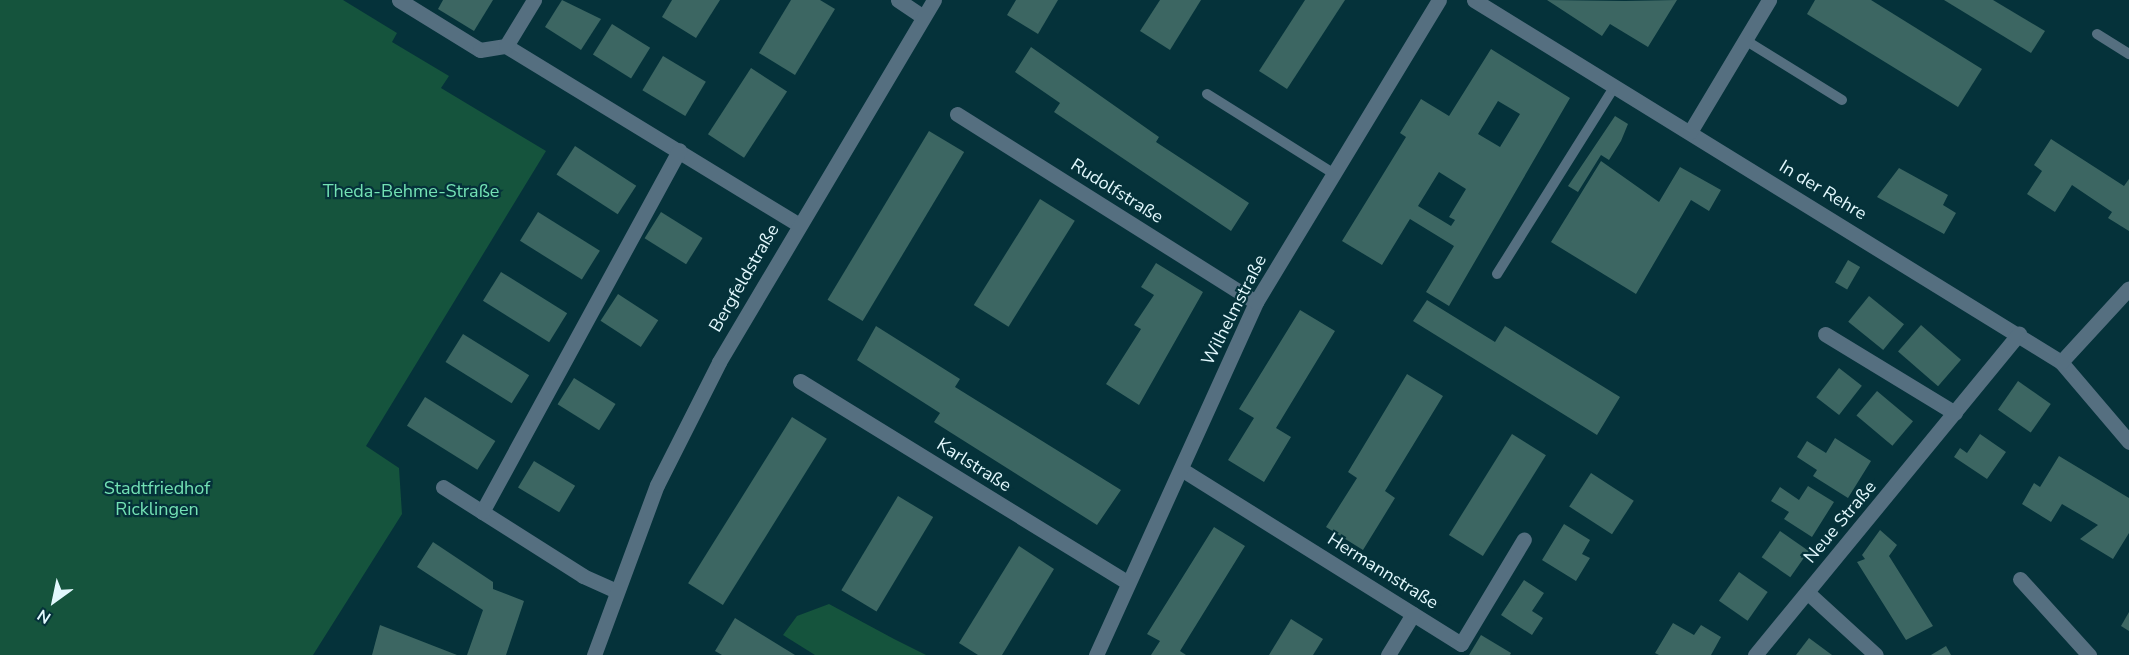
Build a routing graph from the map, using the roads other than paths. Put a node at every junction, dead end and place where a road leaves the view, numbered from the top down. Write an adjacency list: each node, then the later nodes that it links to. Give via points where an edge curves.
1 (399, 0): 11 (street, via 480,50)
2 (534, 0): 11 (street)
3 (898, 0): 8 (street)
4 (934, 0): 8 (street, Bergfeldstraße)
5 (1439, 0): 19 (street, Wilhelmstraße)
6 (1474, 0): 13 (street, In der Rehre)
7 (1769, 0): 10 (street)
8 (923, 17): 20 (street, Bergfeldstraße)
9 (2097, 34): 12 (lane)
10 (1745, 39): 15 (lane); 17 (street)
11 (506, 46): 18 (street)
12 (2129, 54)
13 (1615, 86): 17 (street, In der Rehre); 21 (lane)
14 (1207, 94): 19 (lane)
15 (1842, 100)
16 (957, 114): 23 (street, Rudolfstraße)
17 (1690, 132): 25 (street, In der Rehre)
18 (679, 150): 20 (street); 32 (street)
19 (1333, 173): 23 (street, Wilhelmstraße)
20 (798, 224): 36 (street, Bergfeldstraße, via 718,362 657,485)
21 (1497, 274)
22 (2129, 288): 26 (street)
23 (1256, 302): 30 (street, Wilhelmstraße)
24 (1825, 334): 28 (street)
25 (2019, 334): 26 (street, In der Rehre); 28 (street, Neue Straße)
26 (2061, 362): 29 (street, In der Rehre)
27 (800, 381): 35 (street, Karlstraße)
28 (1954, 413): 37 (street, Neue Straße)
29 (2129, 442)
30 (1181, 469): 35 (street, Wilhelmstraße); 38 (street, Hermannstraße)
31 (443, 487): 32 (street)
32 (482, 512): 36 (street, via 583,576)
33 (1524, 539): 38 (street, Hermannstraße, via 1461,644)
34 (2020, 579): 44 (street)
35 (1128, 583): 40 (street, Wilhelmstraße)
36 (617, 591): 39 (street, Bergfeldstraße)
37 (1807, 592): 42 (street, Neue Straße); 43 (street)
38 (1413, 614): 41 (street)
39 (594, 655)
40 (1096, 655)
41 (1388, 655)
42 (1755, 655)
43 (1876, 655)
44 (2089, 655)

